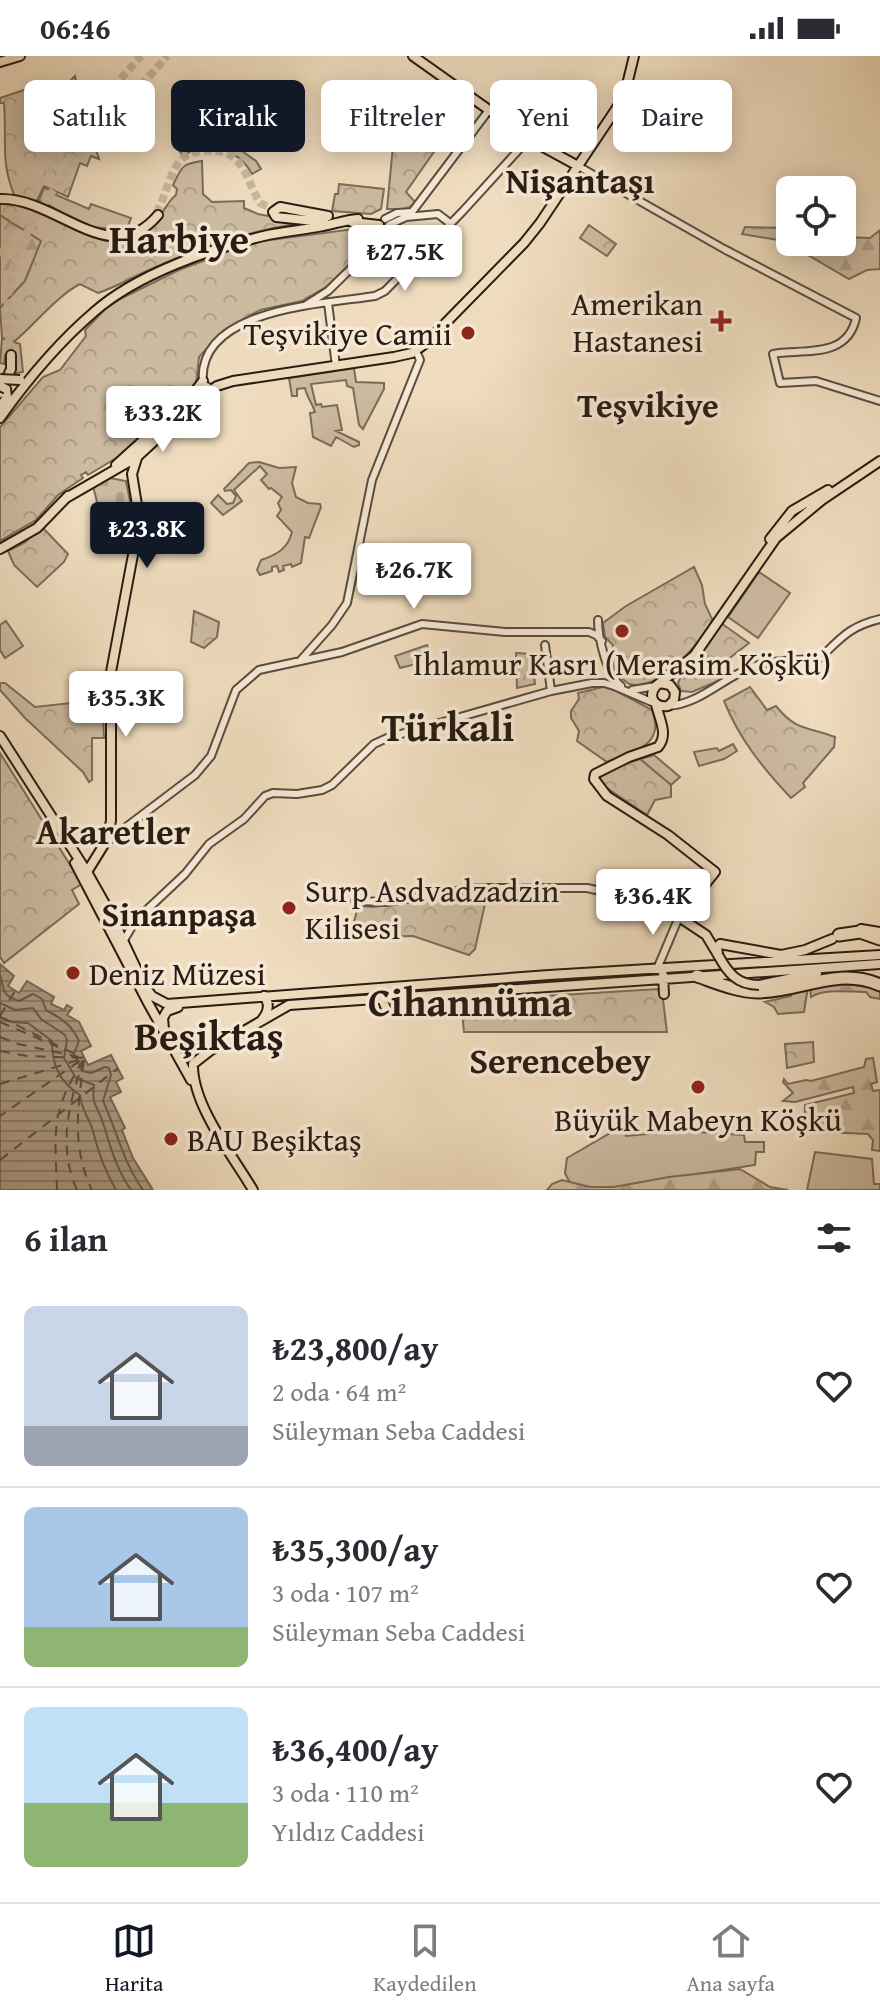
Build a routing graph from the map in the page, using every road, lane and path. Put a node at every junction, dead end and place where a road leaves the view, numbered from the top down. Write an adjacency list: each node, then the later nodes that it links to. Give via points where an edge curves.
1 (20, 56): 4 (main road)
2 (413, 56): 5 (main road)
3 (634, 56): 8 (main road, via 624,97)
4 (0, 62)
5 (489, 110): 12 (street)
6 (517, 152): 16 (street)
7 (552, 152): 8 (main road)
8 (578, 166): 22 (main road, via 524,243); 28 (street, via 856,318 853,331 830,348 773,354 780,383 816,381)
9 (0, 199): 11 (main road, via 32,203 105,236 137,228)
10 (275, 211): 13 (main road)
11 (157, 214)
12 (414, 214): 15 (street, via 397,213); 16 (street, via 438,214); 17 (street, via 394,221)
13 (325, 220): 13 (main road, via 280,207 273,212 276,217); 14 (main road); 14 (main road); 25 (main road, via 248,240 146,280 95,311)
14 (358, 221): 15 (main road)
15 (380, 222): 17 (street)
16 (451, 224): 19 (street, via 385,291)
17 (379, 239): 18 (street)
18 (332, 286): 19 (street, via 331,298); 21 (street)
19 (337, 302): 20 (street)
20 (328, 303): 21 (street); 24 (street)
21 (303, 306): 27 (street, via 235,327 206,358)
22 (416, 351): 24 (main road); 49 (street, via 420,360 372,480 347,603)
23 (11, 355): 26 (main road)
24 (336, 366): 27 (main road)
25 (33, 375): 26 (main road, bridge); 29 (main road)
26 (3, 386): 29 (main road, via 12,399)
27 (206, 387): 30 (main road); 33 (main road)
28 (880, 401)
29 (2, 412)
30 (137, 457): 32 (main road); 34 (main road)
31 (880, 459): 35 (main road); 38 (main road)
32 (121, 468): 33 (main road); 34 (main road); 36 (main road)
33 (106, 470): 36 (main road)
34 (134, 486): 63 (main road, via 135,544 109,697)
35 (816, 496): 37 (main road); 38 (main road, via 800,511)
36 (66, 498): 40 (main road, via 32,532)
37 (786, 516): 39 (main road, via 793,523); 41 (main road)
38 (802, 517): 39 (main road)
39 (781, 533): 41 (main road)
40 (0, 549)
41 (756, 564): 53 (main road)
42 (880, 619): 59 (street, via 859,624 820,658 756,665)
43 (573, 632): 45 (street); 46 (street); 47 (street, via 598,620)
44 (534, 633): 45 (street); 48 (street); 50 (street, via 422,624)
45 (558, 633): 48 (street)
46 (583, 633): 47 (street); 51 (street, via 600,644)
47 (602, 641): 51 (street)
48 (545, 645): 58 (street)
49 (309, 650): 50 (street); 52 (street)
50 (311, 659): 52 (street)
51 (606, 659): 54 (street)
52 (300, 661): 64 (street, via 259,670 248,679 232,697 211,756 195,775)
53 (681, 668): 56 (main road); 57 (main road)
54 (609, 671): 55 (street); 56 (street, via 615,682 630,690)
55 (592, 683): 58 (street); 60 (street)
56 (658, 684): 57 (main road, via 667,683); 60 (main road, via 651,695)
57 (674, 690): 59 (street); 60 (main road, via 674,700)
58 (551, 691): 72 (street, via 387,738 322,790 268,794 209,844 136,920)
59 (694, 698): 60 (street)
60 (661, 705): 68 (main road, via 658,747 609,766 594,779 607,796 715,872)
61 (0, 736): 62 (main road)
62 (40, 799): 66 (main road); 90 (main road)
63 (111, 821): 64 (main road); 65 (main road)
64 (122, 828): 65 (street)
65 (105, 843): 66 (main road)
66 (87, 872): 72 (main road)
67 (355, 901): 68 (street, via 475,888 587,888)
68 (679, 917): 73 (main road, via 706,935); 78 (street)
69 (880, 932): 70 (main road, via 856,929)
70 (835, 937): 71 (highway, via 860,932); 73 (main road, via 781,955 720,944); 75 (main road)
71 (880, 939)
72 (124, 940): 88 (main road, via 152,996 167,1004)
73 (718, 955): 83 (main road, bridge, via 736,979)
74 (880, 955): 75 (main road)
75 (780, 962): 78 (main road)
76 (880, 964): 77 (main road)
77 (849, 966): 79 (main road); 83 (main road)
78 (657, 969): 82 (main road); 86 (main road)
79 (697, 976): 80 (highway, via 753,992); 82 (main road)
80 (836, 977): 83 (main road); 84 (highway)
81 (650, 978): 82 (main road); 82 (main road, via 664,994); 86 (main road)
82 (665, 978)
83 (759, 985)
84 (880, 985)
85 (374, 988): 86 (main road); 86 (main road); 87 (main road)
86 (386, 995): 89 (main road, via 289,1005)
87 (264, 996): 88 (main road); 89 (main road, via 267,1009)
88 (190, 1003): 90 (main road, via 167,1011)
89 (257, 1025): 92 (main road)
90 (164, 1029): 91 (main road)
91 (173, 1043): 92 (main road, via 187,1056); 93 (main road)
92 (206, 1054): 93 (main road, via 192,1067)
93 (200, 1096): 94 (main road, via 216,1133)
94 (253, 1190)

